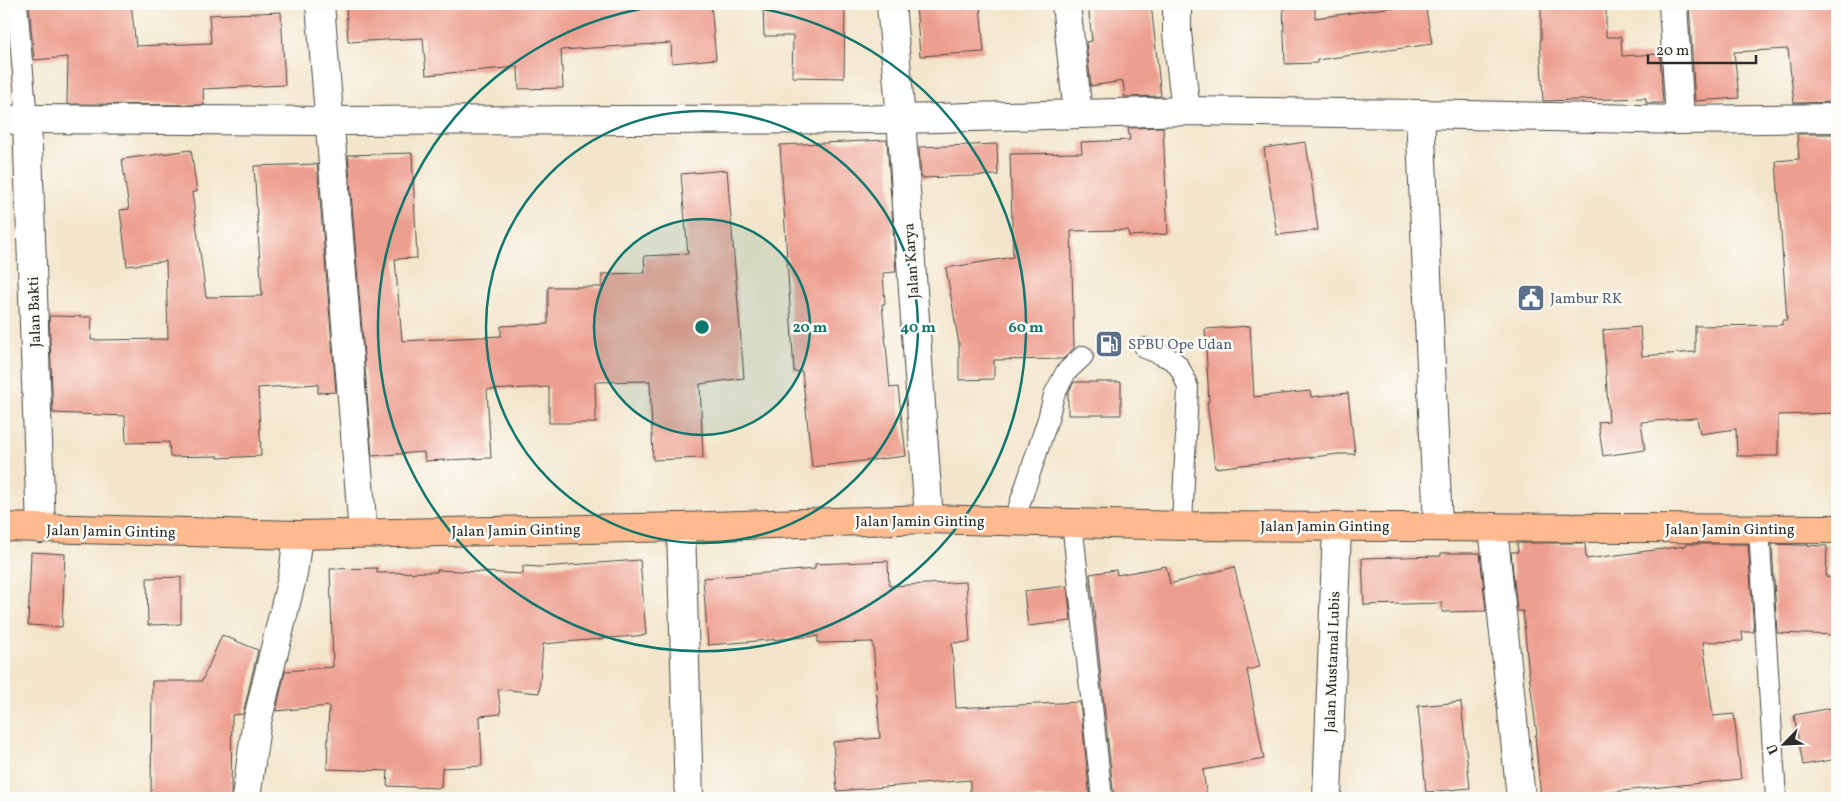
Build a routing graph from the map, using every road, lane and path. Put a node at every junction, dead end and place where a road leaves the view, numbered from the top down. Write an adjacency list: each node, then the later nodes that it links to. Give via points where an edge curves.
1 (17, 4): 11 (lane)
2 (320, 4): 14 (street)
3 (891, 4): 12 (street, Jalan Karya)
4 (1066, 4): 8 (street)
5 (1177, 4): 7 (street)
6 (1673, 4): 13 (street)
7 (1186, 111): 8 (street); 9 (street)
8 (1078, 114): 12 (street)
9 (1420, 114): 13 (street); 24 (street)
10 (1837, 118): 13 (street)
11 (15, 119): 14 (street); 26 (street, Jalan Bakti)
12 (901, 119): 14 (street); 17 (street, Jalan Karya)
13 (1680, 120)
14 (331, 121): 29 (street)
15 (1145, 348): 20 (lane, via 1175,360 1188,388)
16 (1083, 356): 18 (lane, via 1066,372 1054,395)
17 (929, 518): 18 (highway, Jalan Jamin Ginting); 22 (highway, Jalan Jamin Ginting)
18 (1014, 522): 19 (highway, Jalan Jamin Ginting)
19 (1072, 522): 20 (highway, Jalan Jamin Ginting); 33 (lane)
20 (1182, 526): 23 (highway, Jalan Jamin Ginting)
21 (4, 527): 26 (highway, Jalan Jamin Ginting)
22 (681, 527): 29 (highway, Jalan Jamin Ginting); 32 (street)
23 (1337, 527): 24 (highway, Jalan Jamin Ginting); 34 (street, Jalan Mustamal Lubis)
24 (1438, 527): 25 (highway, Jalan Jamin Ginting)
25 (1493, 528): 28 (highway, Jalan Jamin Ginting); 35 (street)
26 (41, 529): 30 (highway, Jalan Jamin Ginting)
27 (1837, 529): 28 (highway, Jalan Jamin Ginting)
28 (1759, 530): 36 (lane)
29 (363, 533): 30 (highway, Jalan Jamin Ginting)
30 (298, 536): 31 (street, via 293,574 256,726)
31 (246, 798)
32 (689, 798)
33 (1102, 798)
34 (1327, 798)
35 (1521, 798)
36 (1776, 798)

